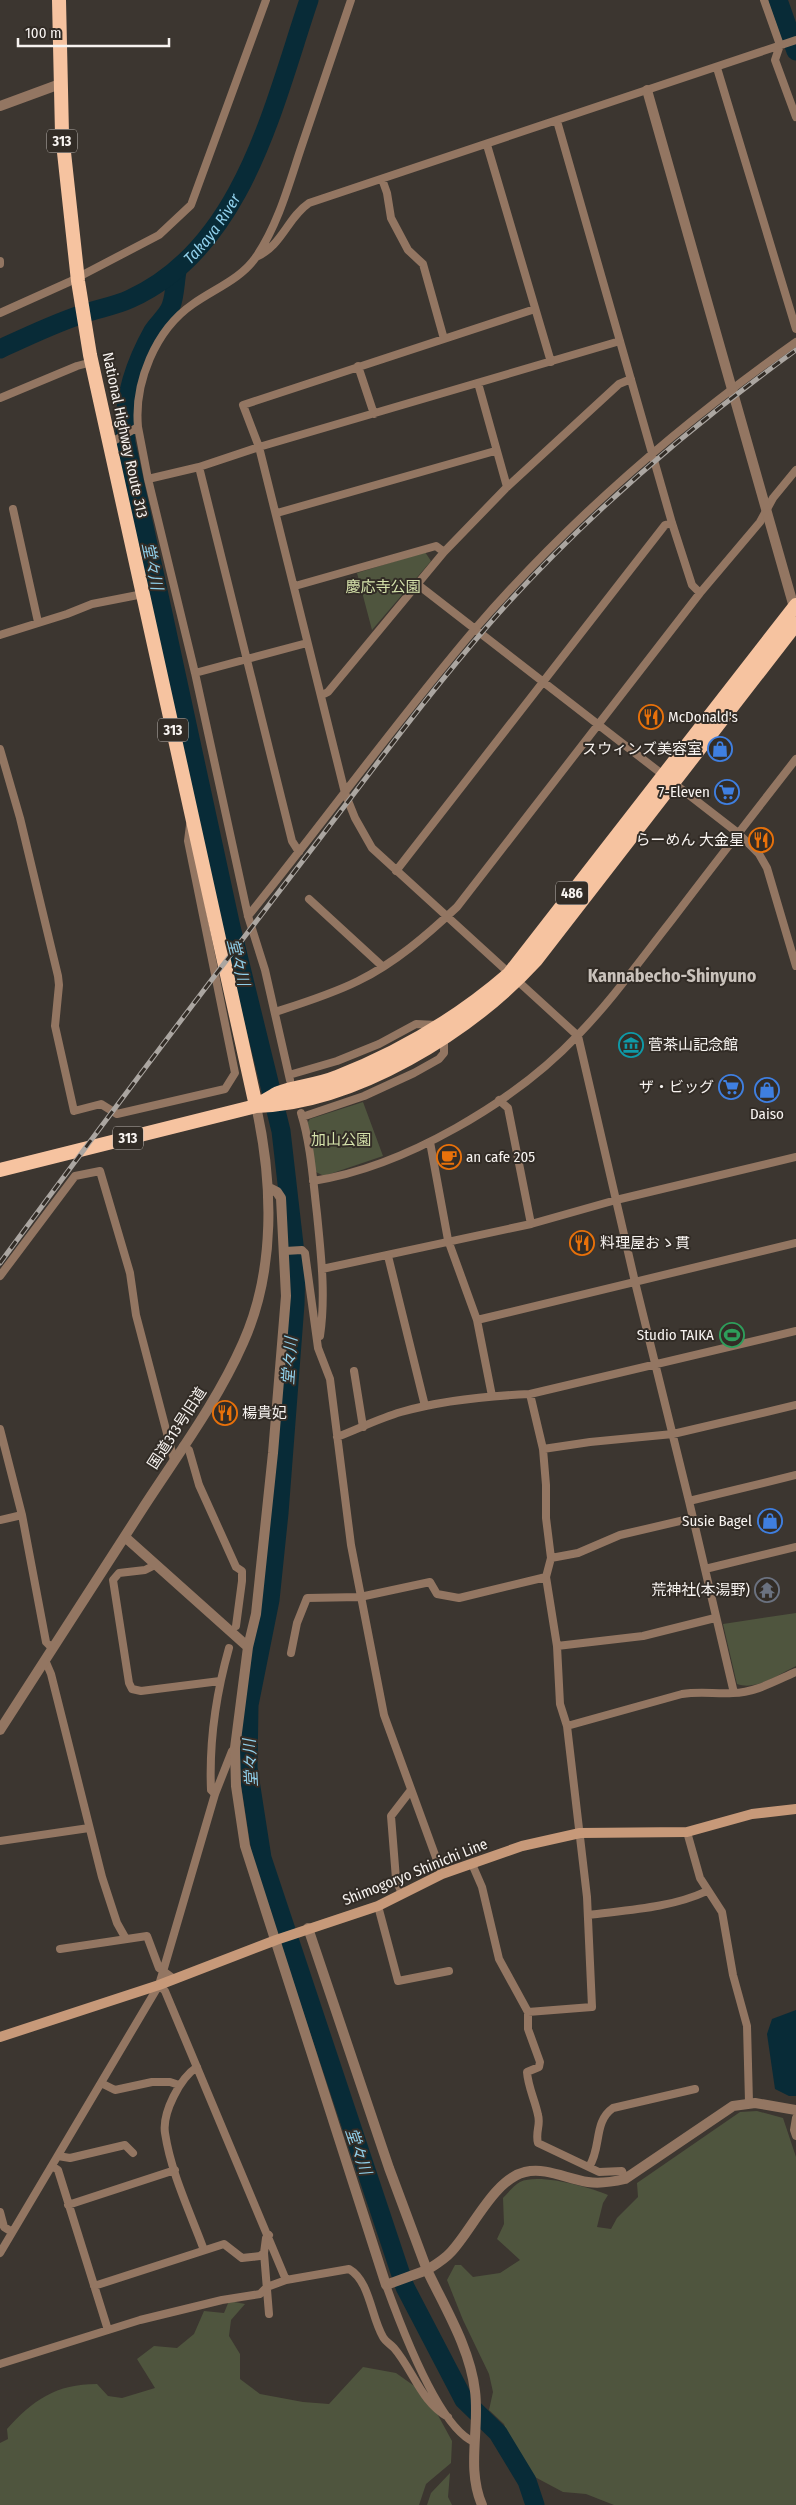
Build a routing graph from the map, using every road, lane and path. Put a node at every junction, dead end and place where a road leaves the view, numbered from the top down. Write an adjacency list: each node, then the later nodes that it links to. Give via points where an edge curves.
1 (59, 0): 8 (highway, National Highway Route 313 / 313)
2 (266, 0): 16 (street, via 191,205 159,235)
3 (350, 0): 15 (street, via 285,196)
4 (764, 0): 6 (street)
5 (796, 40): 6 (street)
6 (780, 45): 7 (street); 11 (street, via 775,60)
7 (717, 68): 9 (street); 19 (street)
8 (60, 84): 10 (street); 16 (highway, National Highway Route 313 / 313, via 62,134)
9 (647, 90): 12 (street); 28 (street)
10 (0, 106)
11 (796, 117)
12 (557, 121): 13 (street); 21 (street)
13 (487, 145): 14 (street); 17 (street)
14 (382, 180): 15 (street, via 309,203 298,211 275,245); 20 (street, via 390,218 408,250 423,264)
15 (256, 257): 31 (street, via 232,279 190,306 166,332 149,359 140,382)
16 (78, 279): 18 (street); 23 (highway, National Highway Route 313 / 313)
17 (535, 309): 20 (street); 24 (street)
18 (0, 313)
19 (796, 329)
20 (444, 339): 25 (street)
21 (620, 341): 24 (street); 26 (street)
22 (796, 342): 28 (street)
23 (91, 358): 29 (street); 32 (highway, National Highway Route 313 / 313)
24 (551, 362): 27 (street)
25 (358, 366): 30 (street); 33 (street, via 243,405)
26 (630, 379): 35 (street); 39 (street, via 619,384)
27 (478, 383): 30 (street); 34 (street)
28 (730, 388): 35 (street); 41 (street)
29 (0, 398)
30 (374, 414): 33 (street)
31 (134, 429): 32 (street); 38 (street)
32 (114, 441): 48 (highway, National Highway Route 313 / 313)
33 (259, 447): 36 (street); 42 (street)
34 (495, 451): 39 (street); 42 (street)
35 (653, 454): 43 (street); 52 (street, via 578,521)
36 (199, 467): 38 (street); 55 (street)
37 (796, 470): 41 (street)
38 (148, 479): 56 (street)
39 (507, 487): 44 (street)
40 (13, 509): 50 (street)
41 (766, 510): 47 (street, via 760,522); 49 (street)
42 (277, 513): 46 (street)
43 (672, 523): 47 (street, via 692,585); 57 (street, via 665,525)
44 (444, 552): 45 (street); 46 (street, via 436,546)
45 (417, 584): 52 (street); 58 (street, via 328,692)
46 (295, 586): 54 (street)
47 (700, 593): 59 (street)
48 (143, 594): 50 (street, via 92,604); 64 (highway, National Highway Route 313 / 313)
49 (795, 609): 62 (highway, 486)
50 (38, 622): 53 (street)
51 (796, 624): 62 (highway, 486)
52 (475, 630): 57 (street); 63 (street)
53 (0, 635)
54 (307, 643): 55 (street); 58 (street)
55 (247, 658): 56 (street); 66 (street, via 292,841)
56 (195, 673): 69 (street)
57 (542, 682): 59 (street); 67 (street)
58 (322, 695): 63 (street)
59 (599, 726): 62 (street); 70 (street)
60 (0, 749): 64 (street, via 58,976 55,1026 74,1111 101,1104 117,1114 153,1106 225,1089 235,1073 188,841)
61 (796, 759): 65 (street)
62 (668, 780): 65 (street); 73 (highway, 486, via 536,960)
63 (345, 793): 66 (street); 67 (street, via 372,848)
64 (192, 813): 78 (highway, National Highway Route 313 / 313)
65 (738, 833): 72 (street, via 759,854 767,868); 76 (street)
66 (299, 852): 69 (street)
67 (396, 871): 70 (street)
68 (309, 899): 71 (street)
69 (248, 916): 74 (street)
70 (446, 916): 71 (street, via 418,942); 73 (street)
71 (382, 966): 74 (street, via 359,981)
72 (796, 966)
73 (513, 977): 75 (highway, 486, via 495,1001); 76 (street)
74 (275, 1012): 75 (street, via 290,1077 379,1044 416,1024)
75 (443, 1032): 78 (highway, 486, via 391,1067 333,1092); 82 (street, via 444,1053 439,1059 364,1096 301,1115)
76 (578, 1036): 77 (street, via 542,1069); 84 (street)
77 (499, 1100): 79 (street); 85 (street, via 508,1108)
78 (270, 1102): 81 (highway, 313); 83 (street, 国道313号旧道, via 262,1132)
79 (430, 1142): 82 (street, via 401,1155); 86 (street)
80 (796, 1157): 84 (street)
81 (0, 1170)
82 (313, 1181): 90 (street)
83 (269, 1188): 88 (street, via 281,1198); 106 (street, 国道313号旧道, via 264,1270 244,1342 212,1403)
84 (616, 1200): 85 (street); 92 (street)
85 (531, 1224): 86 (street)
86 (448, 1240): 89 (street); 93 (street)
87 (796, 1243): 92 (street)
88 (285, 1251): 95 (street, via 302,1250 305,1253); 124 (street, via 286,1296 273,1452 256,1614)
89 (388, 1256): 90 (street); 101 (street)
90 (322, 1269): 95 (street, via 324,1310)
91 (0, 1276): 108 (street, via 75,1176 100,1171 130,1273 136,1315)
92 (634, 1282): 93 (street); 96 (street)
93 (477, 1320): 99 (street)
94 (796, 1331): 96 (street)
95 (318, 1348): 105 (street, via 330,1379)
96 (656, 1364): 98 (street); 104 (street)
97 (354, 1372): 102 (street)
98 (530, 1394): 99 (street); 107 (street)
99 (492, 1396): 101 (street)
100 (796, 1405): 104 (street)
101 (425, 1406): 102 (street)
102 (363, 1427): 105 (street)
103 (0, 1429): 111 (street)
104 (673, 1434): 107 (street); 110 (street)
105 (338, 1437): 120 (street)
106 (183, 1446): 108 (street, 国道313号旧道); 122 (street, via 189,1450 199,1485 236,1567 242,1571)
107 (543, 1449): 116 (street)
108 (174, 1460): 114 (street, 国道313号旧道)
109 (796, 1476): 110 (street)
110 (688, 1501): 112 (street)
111 (22, 1515): 113 (street); 125 (street, via 46,1642)
112 (693, 1518): 116 (street, via 620,1535 578,1553); 118 (street)
113 (0, 1520)
114 (125, 1537): 117 (street); 125 (street, 国道313号旧道)
115 (796, 1547): 118 (street)
116 (551, 1558): 119 (street)
117 (155, 1565): 124 (street); 130 (street, via 145,1570 119,1573 113,1580 132,1689 141,1691)
118 (705, 1569): 121 (street)
119 (546, 1577): 120 (street, via 459,1598 437,1594 430,1582); 123 (street)
120 (360, 1596): 127 (street, via 307,1598 297,1623); 135 (street, via 384,1715)
121 (715, 1618): 123 (street, via 644,1636); 131 (street)
122 (236, 1626)
123 (557, 1646): 132 (street, via 560,1704)
124 (248, 1647): 134 (street)
125 (52, 1648): 128 (street, 国道313号旧道)
126 (229, 1648): 130 (street)
127 (291, 1654)
128 (45, 1660): 133 (street, 国道313号旧道); 138 (street)
129 (796, 1672): 131 (street, via 759,1688)
130 (220, 1680): 136 (street, via 209,1758 210,1790)
131 (734, 1693): 132 (street, via 700,1691 682,1694)
132 (567, 1726): 139 (street)
133 (0, 1730)
134 (236, 1748): 136 (street); 150 (street, via 236,1786 245,1846)
135 (411, 1790): 143 (street); 145 (street, via 391,1816 396,1879)
136 (215, 1794): 152 (street)
137 (796, 1809): 140 (main road, Shimogoryo Shinichi Line, via 752,1814)
138 (89, 1828): 141 (street); 149 (street, via 113,1913)
139 (580, 1832): 140 (main road, Shimogoryo Shinichi Line); 142 (main road, Shimogoryo Shinichi Line, via 522,1846); 147 (street)
140 (687, 1832): 144 (street)
141 (0, 1841)
142 (472, 1864): 143 (main road, Shimogoryo Shinichi Line); 156 (street, via 482,1887 499,1958)
143 (442, 1874): 145 (main road, Shimogoryo Shinichi Line)
144 (707, 1891): 147 (street, via 657,1906); 162 (street, via 722,1912 732,1975 747,2026)
145 (402, 1894): 146 (main road, Shimogoryo Shinichi Line)
146 (378, 1906): 148 (main road, Shimogoryo Shinichi Line); 153 (street, via 398,1981)
147 (588, 1915): 156 (street, via 592,2007)
148 (308, 1928): 150 (main road, Shimogoryo Shinichi Line); 180 (street)
149 (126, 1939): 151 (street); 152 (street, via 147,1936)
150 (278, 1939): 154 (main road, Shimogoryo Shinichi Line); 182 (street)
151 (60, 1949)
152 (163, 1971): 154 (street); 155 (street)
153 (449, 1971)
154 (174, 1979): 155 (main road, Shimogoryo Shinichi Line)
155 (159, 1985): 157 (main road, Shimogoryo Shinichi Line); 158 (street, via 165,1991); 159 (street)
156 (528, 2012): 169 (street, via 528,2029 540,2062 539,2067 527,2072 539,2117 538,2143)
157 (0, 2036)
158 (197, 2067): 160 (street); 176 (street)
159 (101, 2084): 160 (street, via 115,2090 152,2082); 167 (street)
160 (179, 2085): 170 (street, via 165,2122)
161 (696, 2089): 169 (street, via 612,2108 601,2120 596,2156)
162 (750, 2102): 163 (street); 171 (street, via 725,2110)
163 (796, 2110)
164 (796, 2118): 165 (street)
165 (796, 2136)
166 (133, 2153): 167 (street, via 125,2146 70,2158)
167 (58, 2156): 168 (street)
168 (52, 2166): 172 (street, via 58,2170); 175 (street)
169 (589, 2167): 171 (street, via 599,2172 622,2171)
170 (175, 2170): 172 (street); 177 (street)
171 (625, 2179): 180 (street, via 605,2184 536,2170 522,2172 510,2178 494,2194 450,2254)
172 (68, 2204): 183 (street)
173 (0, 2212): 174 (street)
174 (2, 2227): 175 (street)
175 (12, 2232): 179 (street)
176 (269, 2235): 178 (street); 181 (street)
177 (204, 2250): 178 (street, via 224,2244 242,2258); 183 (street)
178 (264, 2253): 184 (street)
179 (0, 2254)
180 (422, 2272): 182 (street); 189 (street, via 463,2346 474,2378)
181 (286, 2280): 184 (street); 188 (street, via 349,2269 359,2276 383,2338 394,2348 422,2392 439,2412)
182 (389, 2284): 188 (street, via 398,2319 434,2396)
183 (94, 2286): 186 (street)
184 (267, 2287): 185 (street); 186 (street, via 260,2294 213,2302)
185 (269, 2314)
186 (108, 2330): 187 (street)
187 (0, 2364)
188 (448, 2417): 189 (street, via 466,2439)
189 (474, 2438): 190 (street, via 474,2472)
190 (482, 2505)

